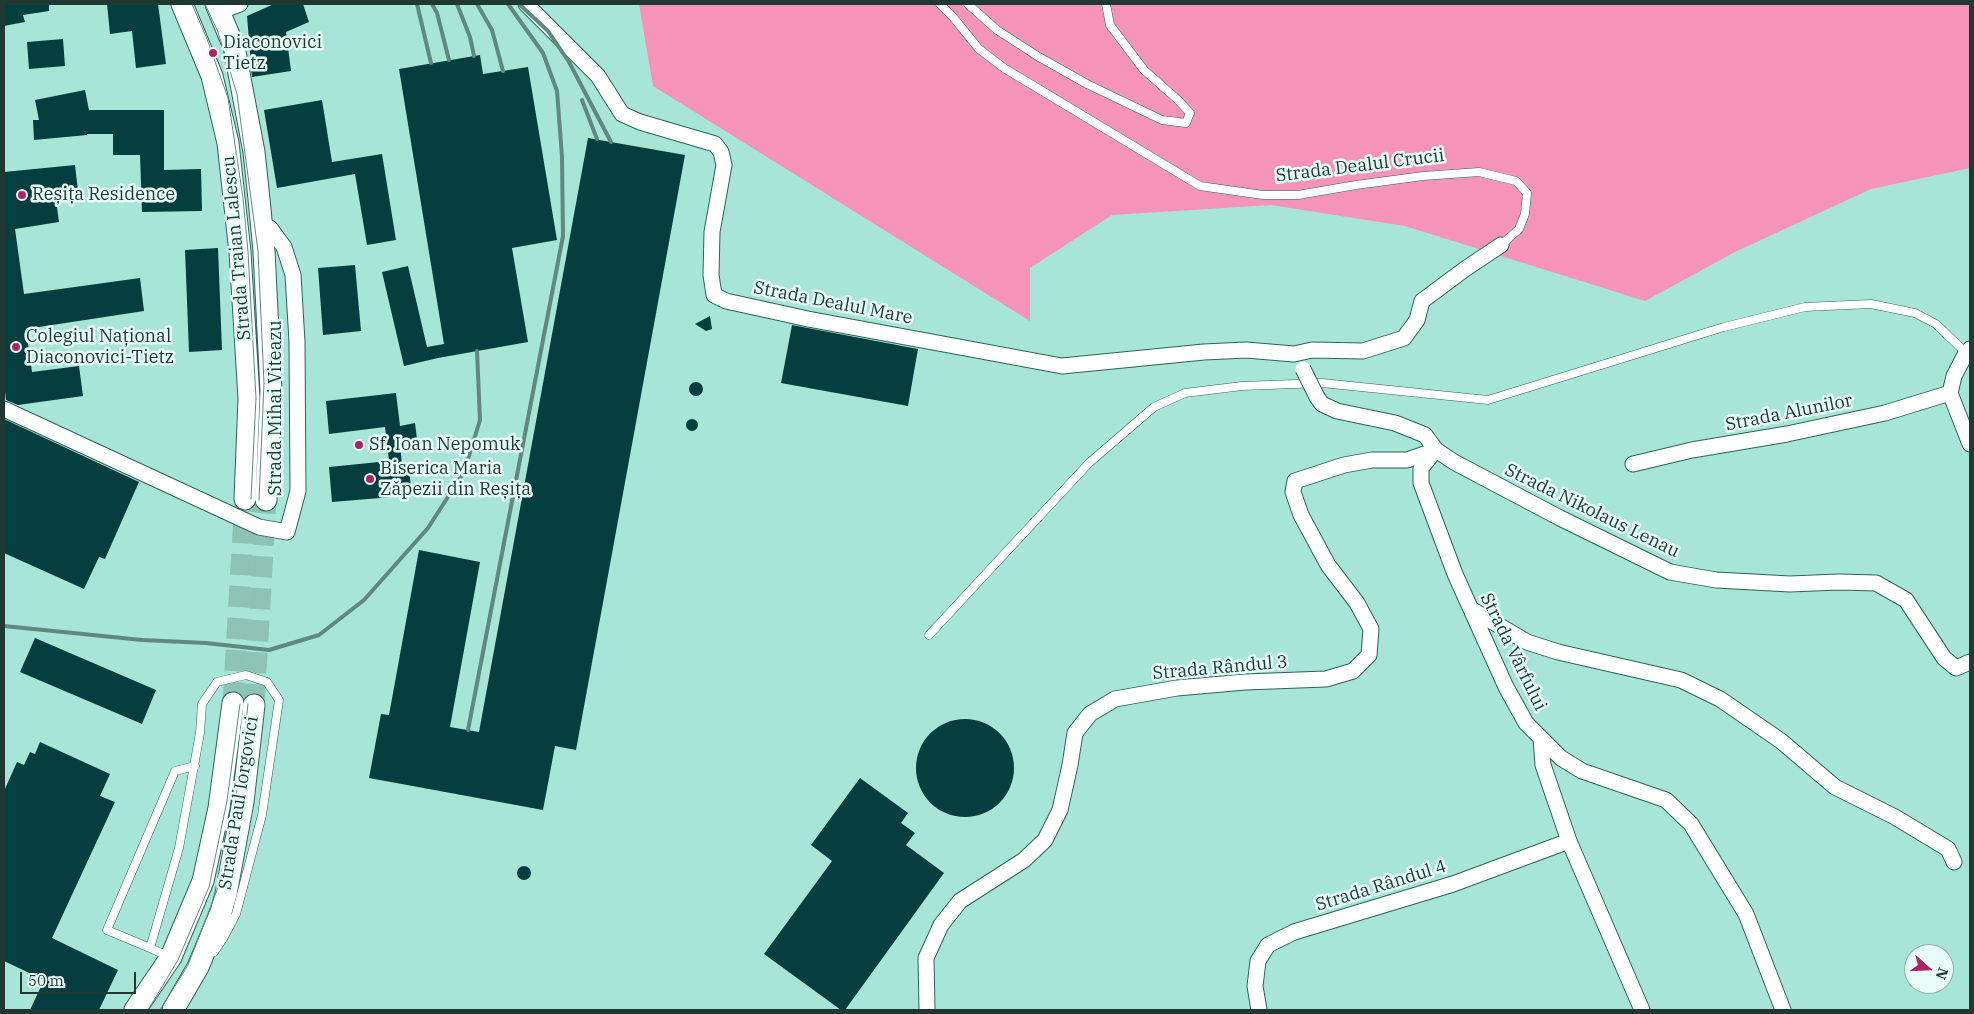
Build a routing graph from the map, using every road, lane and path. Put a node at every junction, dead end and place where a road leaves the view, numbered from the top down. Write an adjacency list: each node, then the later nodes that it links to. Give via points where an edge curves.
1 (182, 4): 7 (main road, Strada Traian Lalescu, via 212,76 228,144 240,252 255,500 271,391)
2 (526, 4): 10 (street, Strada Dealul Mare, via 598,76 622,114 715,144 721,152 724,165 712,232 710,275 714,295 726,301 1062,366 1204,352 1246,350)
3 (940, 4): 8 (lane, Strada Dealul Crucii, via 979,49 1004,68 1200,186 1263,195 1298,195 1423,176 1480,172 1516,181 1527,193 1526,214 1519,229)
4 (968, 4): 5 (lane, via 997,30 1087,84 1162,120 1186,123 1190,114 1144,70 1110,25)
5 (1106, 4)
6 (226, 6): 7 (main road, Strada Traian Lalescu, via 254,152)
7 (262, 225): 12 (street, Strada Mihai Viteazu, via 270,228 284,247 293,275 298,491 287,532 259,527)
8 (1501, 245): 10 (street, Strada Dealul Crucii, via 1422,301 1417,320 1404,338 1364,351 1312,350)
9 (1969, 353): 11 (street, via 1954,376); 17 (lane, via 1936,324 1915,312 1871,304 1805,307 1724,327 1488,400 1322,383 1242,386 1185,393 1154,407 1089,463)
10 (1294, 354): 14 (street, bridge, via 1322,404 1337,411 1395,423 1425,435)
11 (1950, 393): 13 (street); 15 (street, Strada Alunilor, via 1885,413)
12 (4, 409)
13 (1970, 444)
14 (1436, 450): 16 (street, Strada Vârfului, via 1421,468 1421,483); 18 (street, Strada Nikolaus Lenau, via 1560,518 1670,572 1716,580 1790,584 1876,583 1906,600 1944,658 1956,668); 28 (street, Strada Rândul 3, via 1407,460 1372,460 1344,465 1295,481 1293,492 1301,515 1328,565 1357,603 1371,630 1368,655 1353,671 1326,679 1177,688 1115,699 1090,714 1074,733 1060,810 1045,840 1024,860 960,901 941,925 926,958)
15 (1634, 464)
16 (1471, 609): 19 (street, Strada Vârfului, via 1526,724); 22 (street, via 1527,642 1681,680 1720,699 1780,741 1835,787 1895,817 1948,849)
17 (929, 635)
18 (1970, 662)
19 (1541, 738): 21 (street, Strada Vârfului, via 1543,765); 31 (street, via 1561,758 1582,771 1666,800 1691,824 1746,914)
20 (195, 766): 23 (lane, via 179,848); 23 (lane, via 175,770 106,930); 25 (lane, via 202,704 217,682 246,676 267,682 279,700 262,815 236,914 210,957)
21 (1569, 841): 29 (street, Strada Rândul 4, via 1453,884 1294,932 1268,945 1258,961 1255,986); 30 (street, Strada Vârfului)
22 (1954, 862)
23 (150, 948): 24 (lane)
24 (170, 957): 25 (main road, Strada Paul Iorgovici, via 203,881 244,704 243,802 221,912); 26 (main road, Strada Paul Iorgovici)
25 (198, 967): 27 (main road, Strada Paul Iorgovici)
26 (135, 1010)
27 (173, 1010)
28 (927, 1010)
29 (1260, 1010)
30 (1642, 1010)
31 (1783, 1010)

